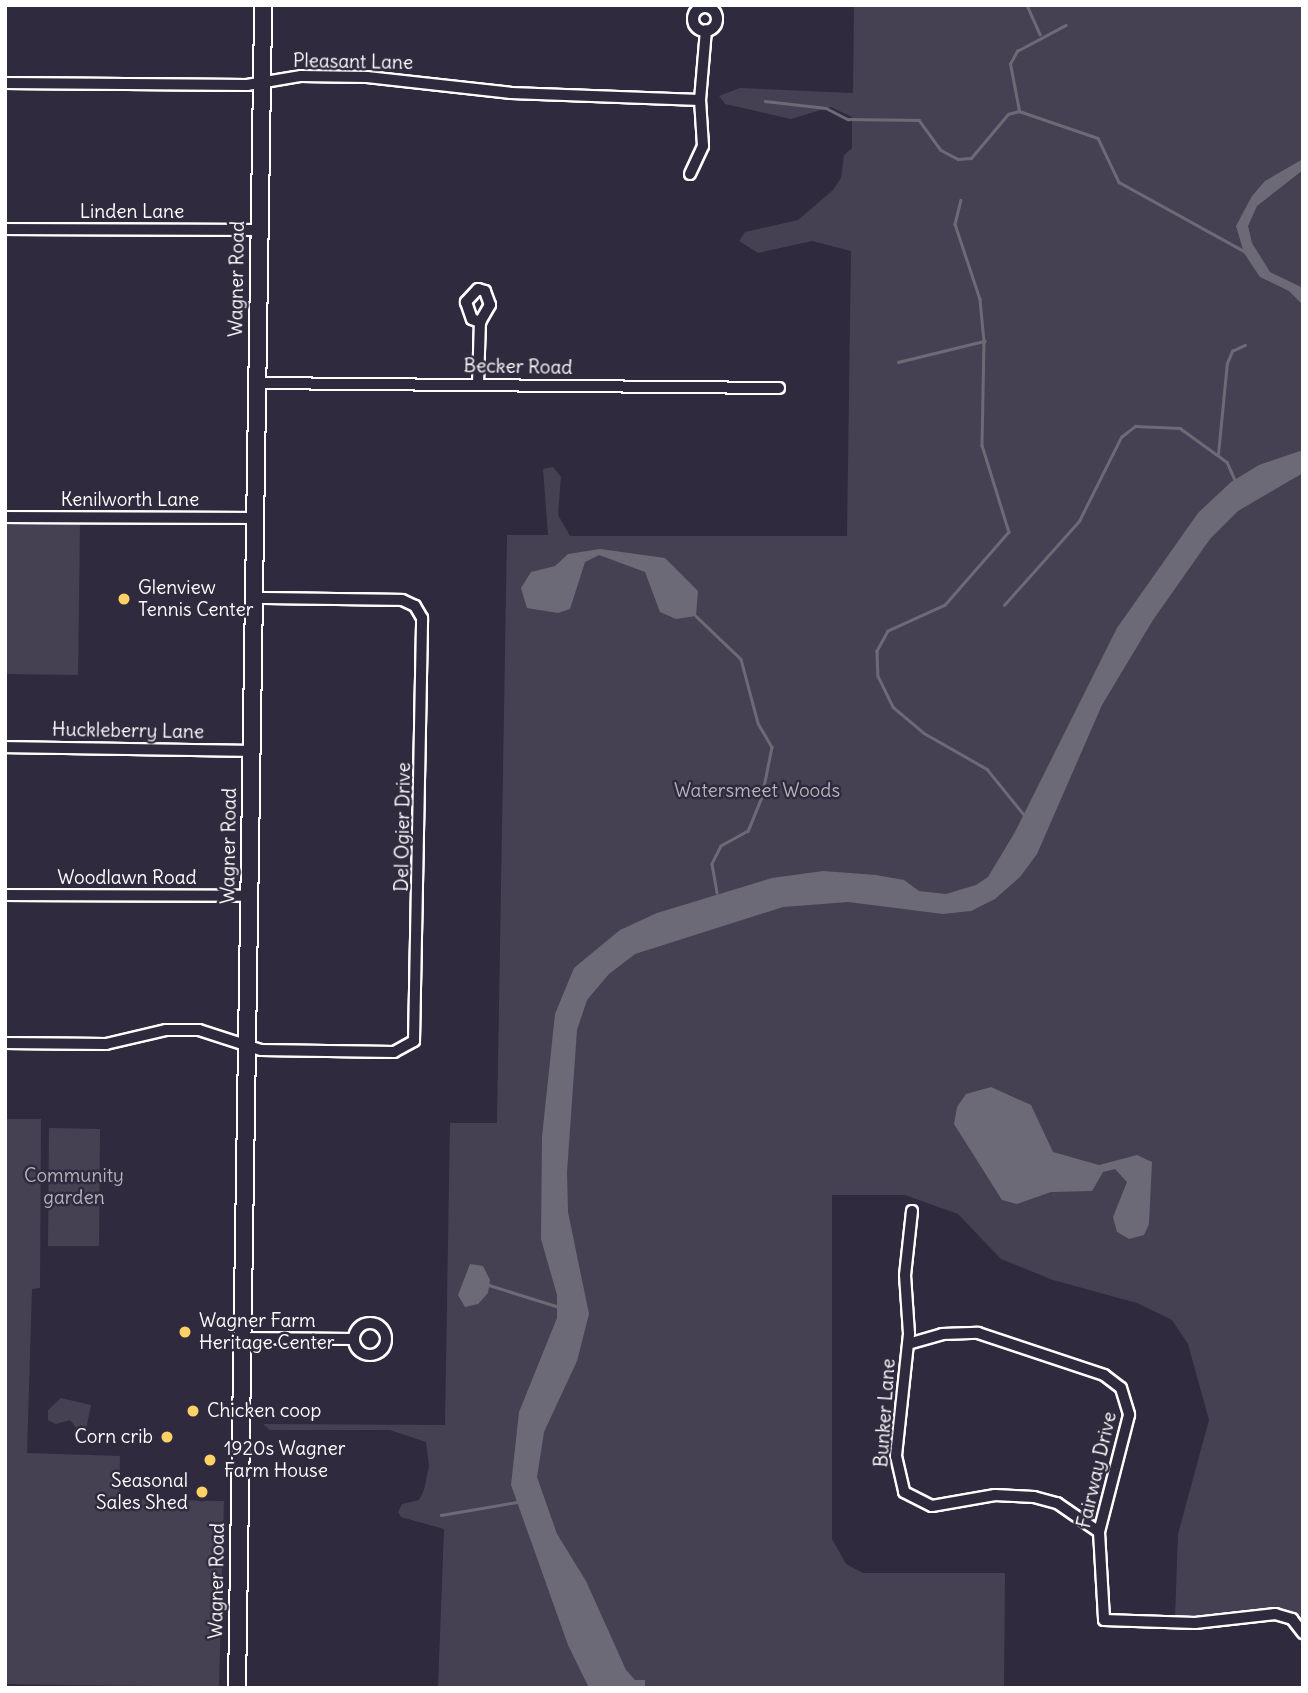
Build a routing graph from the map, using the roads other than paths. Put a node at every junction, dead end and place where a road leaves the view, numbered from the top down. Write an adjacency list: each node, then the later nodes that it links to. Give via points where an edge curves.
1 (262, 5): 3 (street, Wagner Road)
2 (706, 30): 5 (street)
3 (261, 82): 4 (street, Pleasant Lane); 5 (street, Pleasant Lane, via 301,76 394,78 511,93); 8 (street, Wagner Road)
4 (5, 83)
5 (699, 100): 6 (street, via 703,146)
6 (690, 174)
7 (5, 229): 8 (street, Linden Lane)
8 (259, 230): 10 (street, Wagner Road)
9 (480, 322): 11 (street)
10 (257, 383): 11 (street, Becker Road); 14 (street, Wagner Road)
11 (478, 384): 12 (street, Becker Road)
12 (779, 388)
13 (5, 517): 14 (street, Kenilworth Lane)
14 (255, 518): 15 (street, Wagner Road)
15 (253, 598): 17 (street, Wagner Road); 21 (street, Del Ogier Drive, via 402,600 419,611 423,626 417,1034 404,1050)
16 (5, 747): 17 (street, Huckleberry Lane)
17 (251, 751): 19 (street, Wagner Road)
18 (5, 895): 19 (street, Woodlawn Road)
19 (249, 896): 21 (street, Wagner Road)
20 (5, 1043): 21 (street, via 106,1044 166,1030 199,1030 228,1037)
21 (247, 1049): 23 (street, Wagner Road)
22 (912, 1211): 25 (street, Bunker Lane, via 905,1267)
23 (242, 1338): 24 (street); 28 (street, Wagner Road)
24 (354, 1339)
25 (908, 1344): 26 (street, Bunker Lane, via 896,1456 904,1492 932,1506 995,1495 1034,1497 1057,1503); 26 (street, Fairway Drive, via 942,1334 978,1333 1114,1381 1125,1395 1129,1415)
26 (1099, 1532): 27 (street, Fairway Drive, via 1104,1619 1195,1623 1275,1614 1292,1619)
27 (1303, 1633)
28 (237, 1688)

